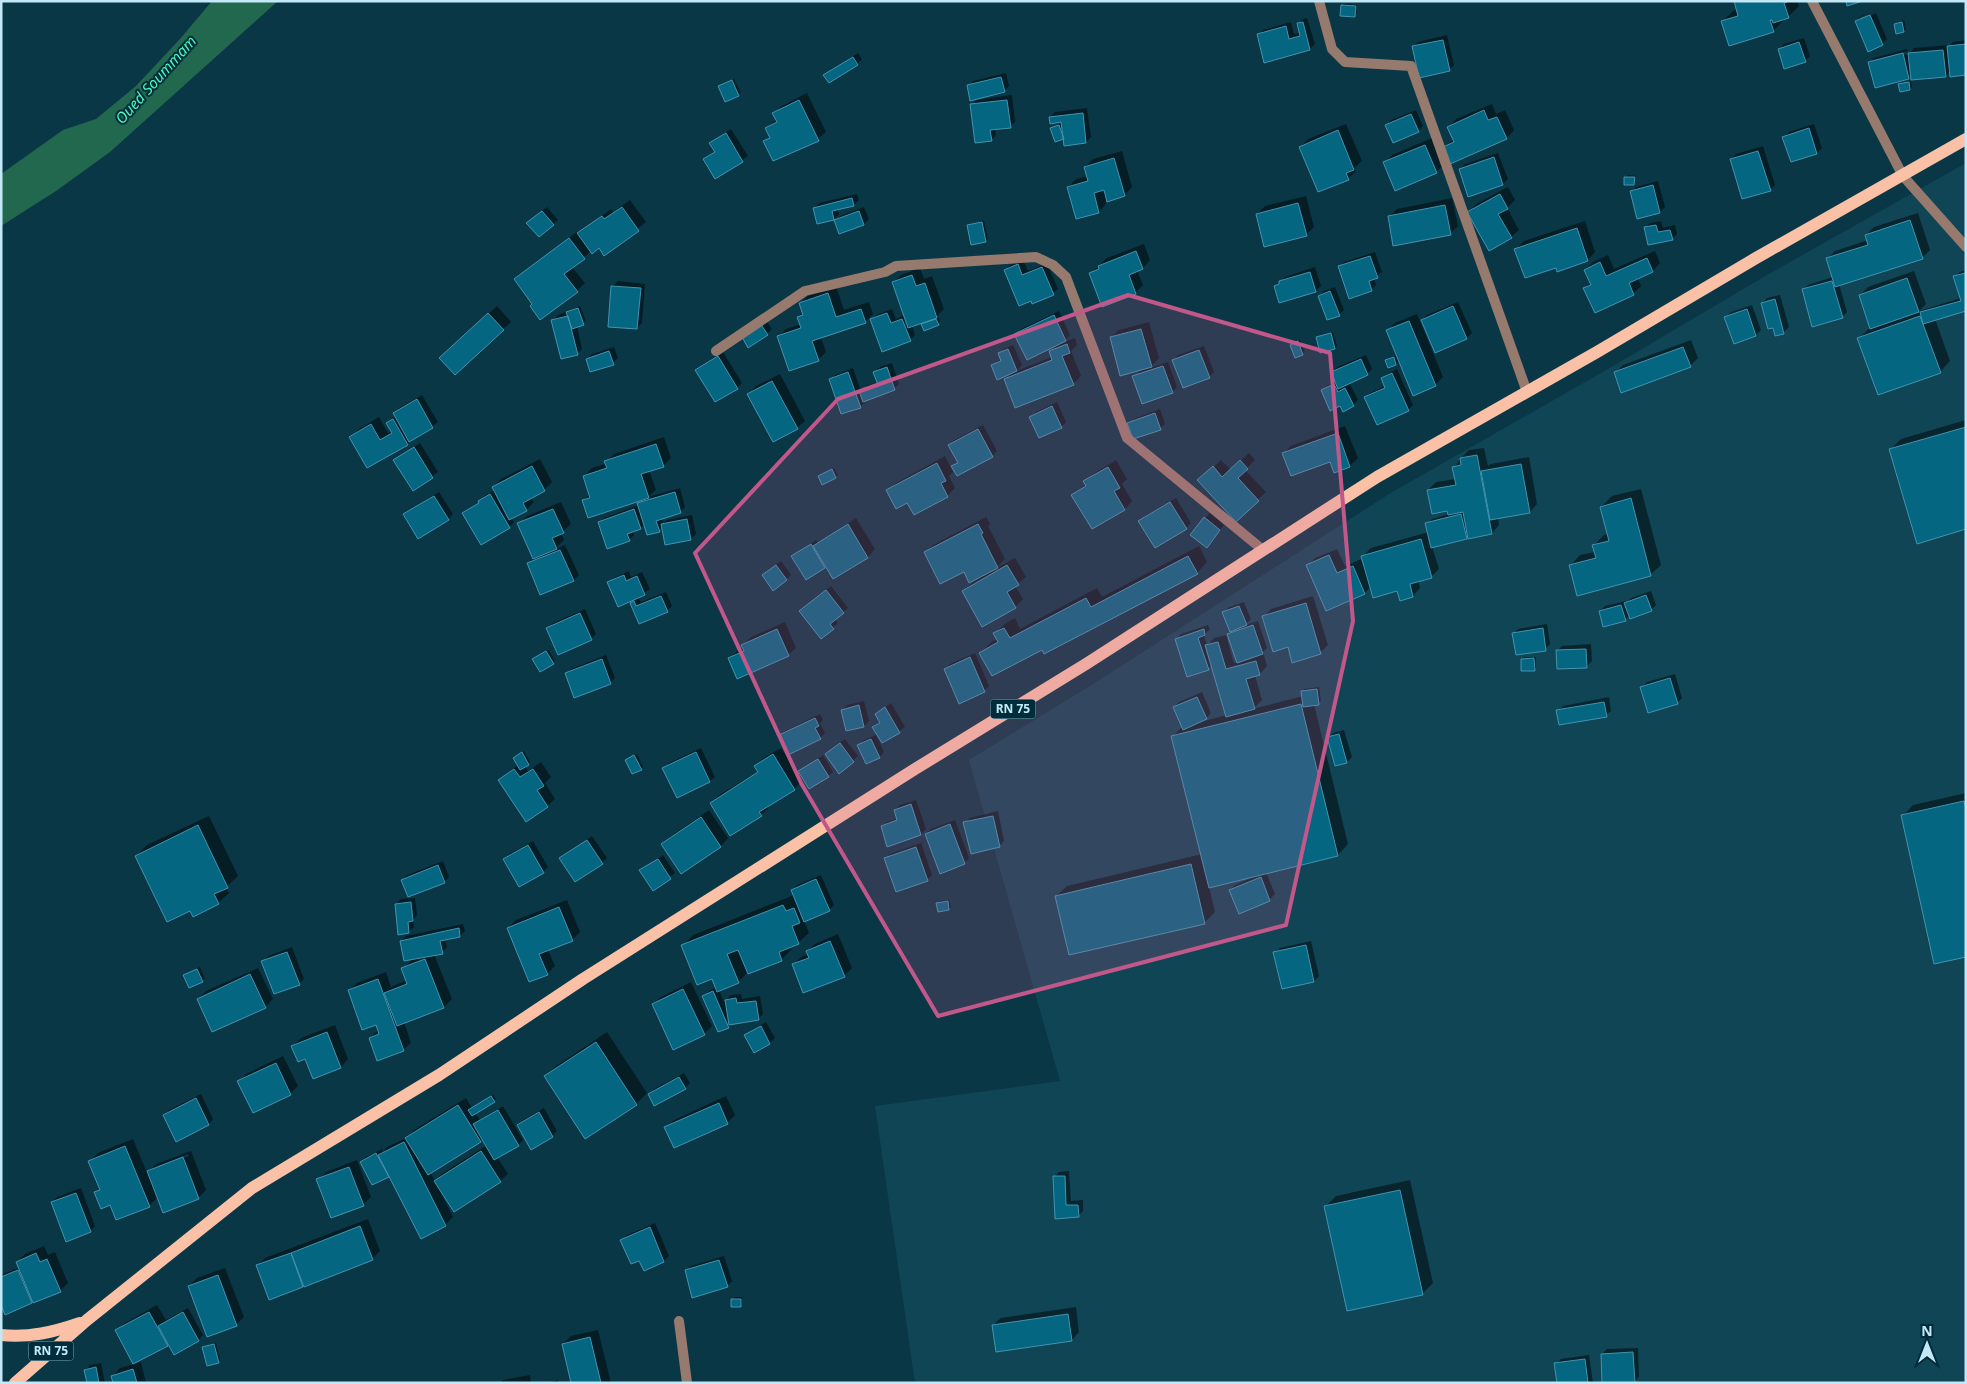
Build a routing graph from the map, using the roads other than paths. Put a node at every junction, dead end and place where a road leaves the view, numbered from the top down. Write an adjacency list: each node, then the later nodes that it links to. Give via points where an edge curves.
1 (1319, 1): 7 (street, via 1332,49 1345,62 1411,66)
2 (1812, 1): 4 (street)
3 (1966, 139): 4 (main road, RN 75)
4 (1903, 176): 5 (street); 7 (main road, RN 75)
5 (1966, 247)
6 (716, 351): 8 (street, via 805,292 885,272 896,266 1036,257 1054,265 1066,277 1127,438)
7 (1527, 392): 8 (main road, RN 75, via 1377,477)
8 (1263, 550): 9 (main road, RN 75, via 591,973 439,1075 252,1188)
9 (87, 1320): 11 (main road, via 53,1332 20,1337); 12 (main road, RN 75)
10 (679, 1321): 13 (street)
11 (1, 1335)
12 (15, 1383)
13 (687, 1383)

